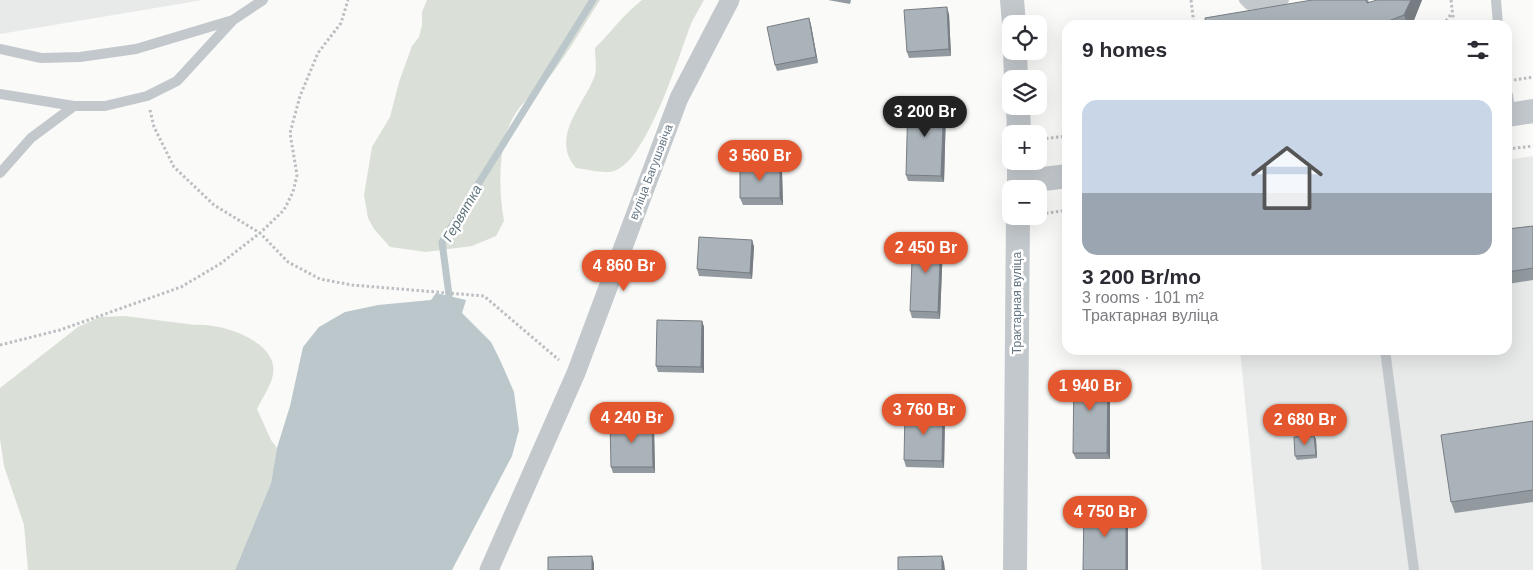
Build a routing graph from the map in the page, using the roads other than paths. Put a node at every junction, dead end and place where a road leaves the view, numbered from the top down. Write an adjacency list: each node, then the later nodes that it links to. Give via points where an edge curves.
1 (264, 0): 8 (lane)
2 (730, 0): 18 (street, вуліца Багушэвіча, via 680,98 576,373)
3 (1012, 0): 7 (street)
4 (1244, 0): 5 (lane, via 1249,5)
5 (1284, 0)
6 (1496, 0): 9 (lane)
7 (1013, 15)
8 (233, 20): 10 (lane, via 136,49 80,57 41,58); 12 (lane, via 177,81 147,96 105,106)
9 (1498, 20)
10 (0, 50)
11 (0, 94): 12 (lane)
12 (74, 106): 13 (lane, via 30,138)
13 (0, 173)
14 (1062, 176): 15 (street)
15 (1019, 178)
16 (1018, 225): 19 (street, Трактарная вуліца)
17 (1386, 355): 20 (lane)
18 (489, 570)
19 (1015, 570)
20 (1414, 570)

